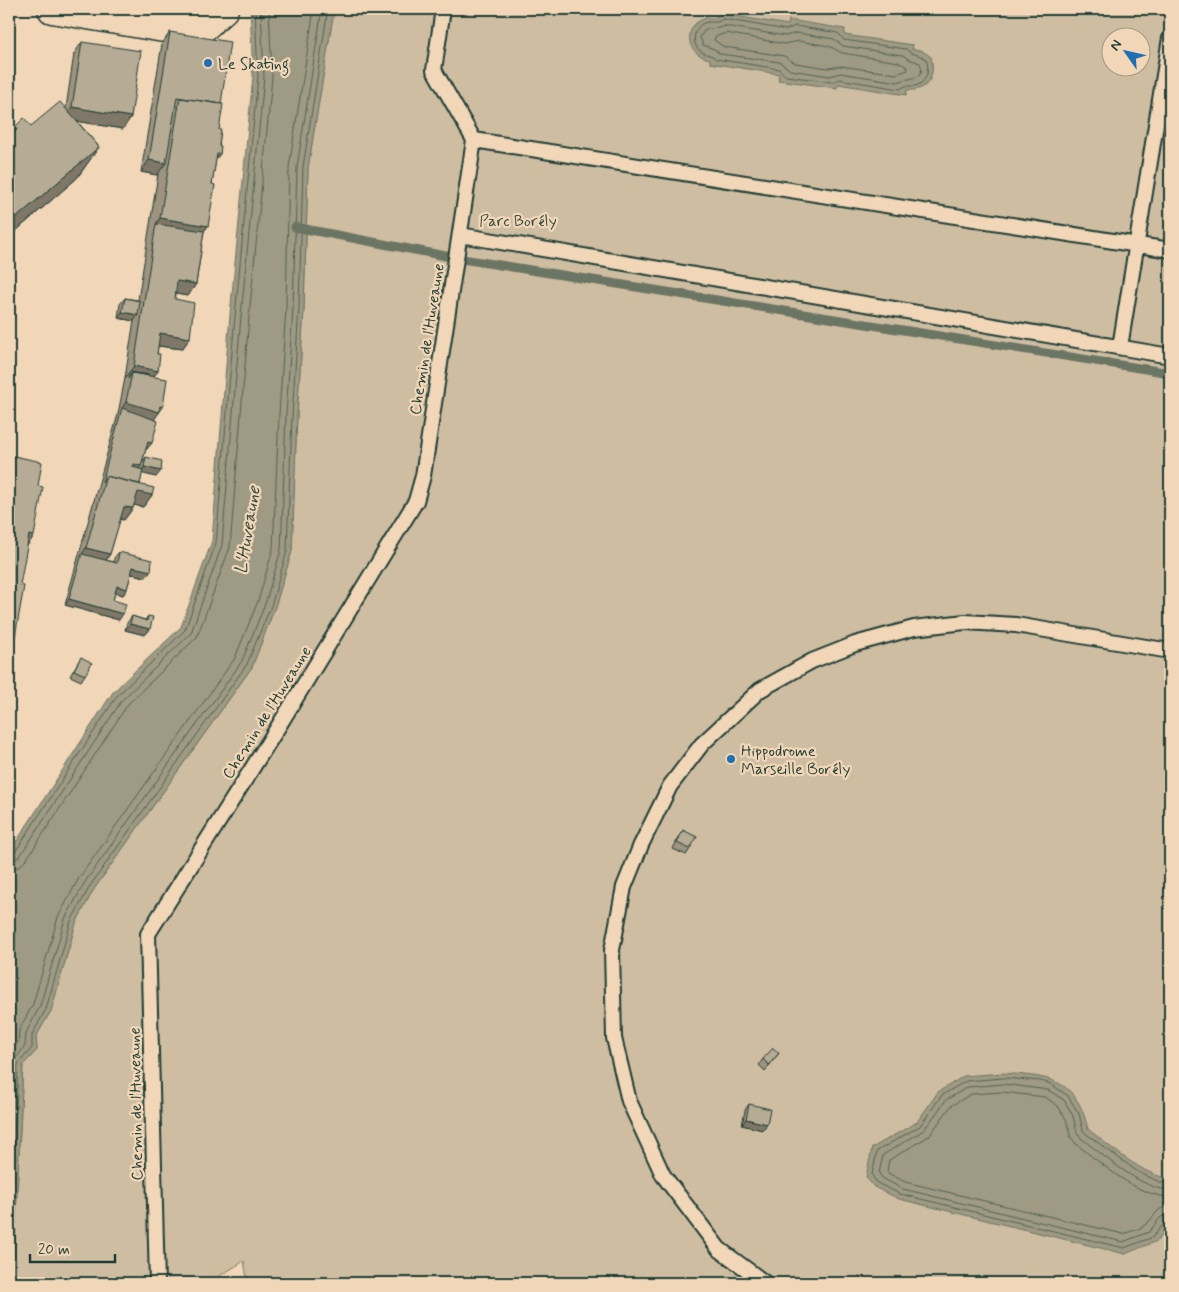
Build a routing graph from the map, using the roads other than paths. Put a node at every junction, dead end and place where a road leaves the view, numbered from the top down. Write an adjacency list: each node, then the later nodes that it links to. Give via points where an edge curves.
1 (52, 9): 2 (street, via 164,28 204,27)
2 (224, 9)
3 (442, 9): 5 (lane, via 434,70)
4 (1170, 38): 7 (lane)
5 (474, 140): 6 (lane, Chemin de l'Huveaune); 7 (lane)
6 (460, 235): 9 (lane); 12 (lane, Chemin de l'Huveaune, via 423,476 416,501 148,934)
7 (1136, 245): 8 (lane); 9 (lane)
8 (1170, 250)
9 (1120, 347): 10 (lane)
10 (1170, 356)
11 (1170, 651): 13 (lane, via 1016,625 965,622 914,628 855,644 812,661 760,690 702,744 670,786 624,886 612,950 614,1038 629,1101 663,1175 719,1250)
12 (157, 1283)
13 (765, 1283)

